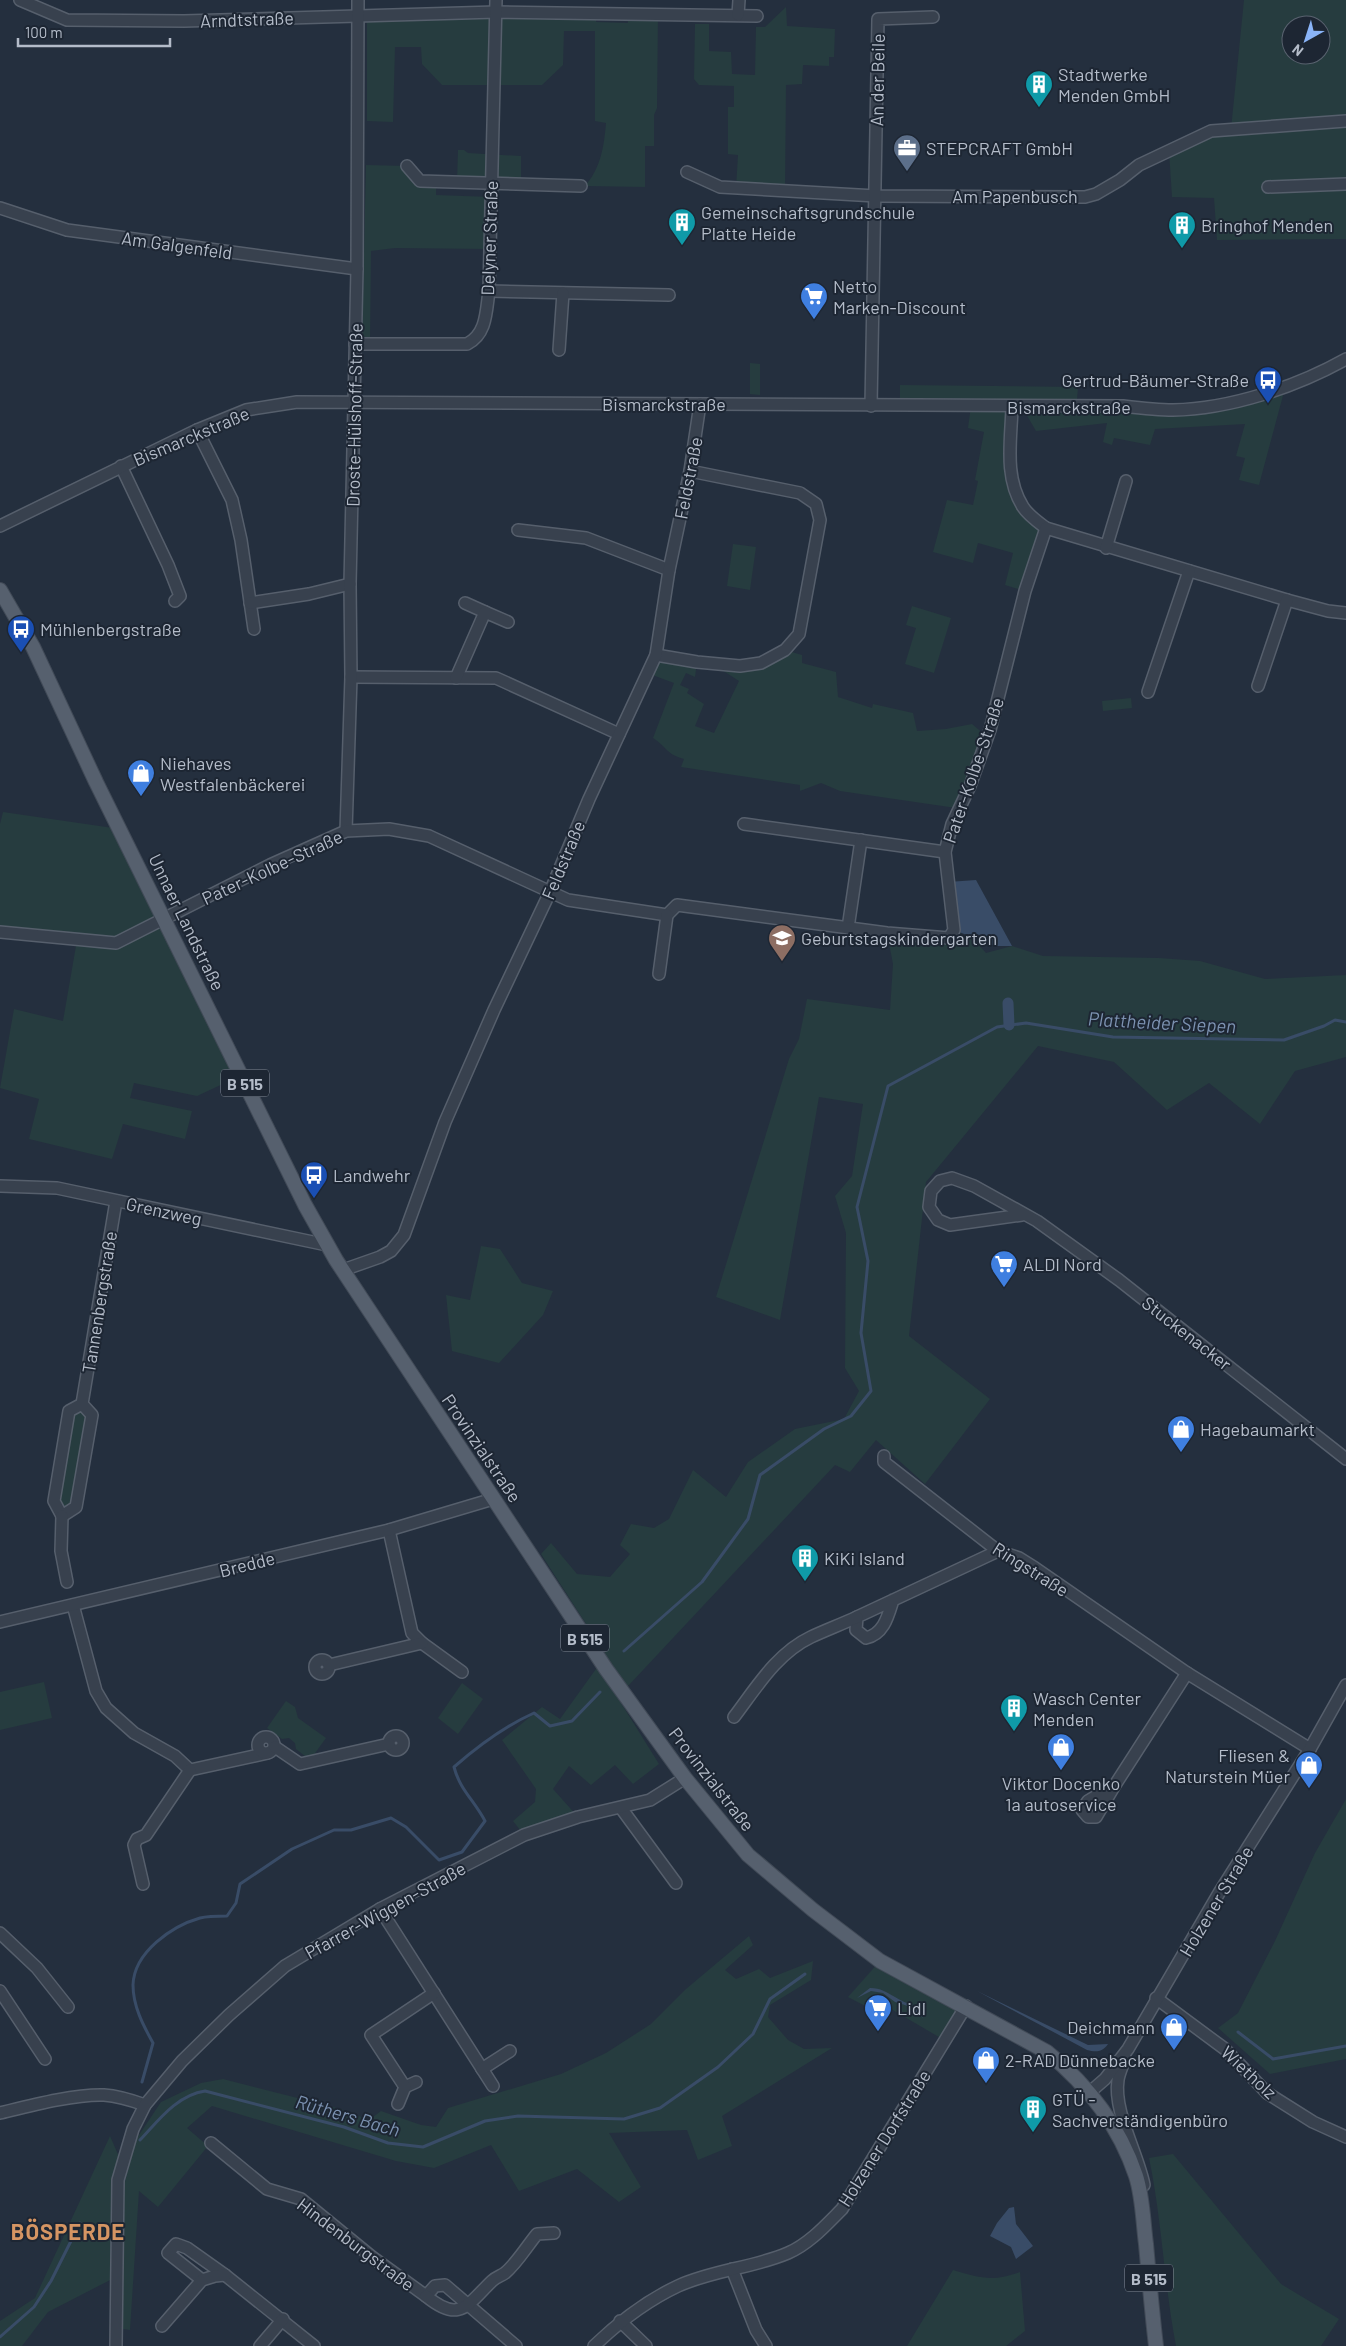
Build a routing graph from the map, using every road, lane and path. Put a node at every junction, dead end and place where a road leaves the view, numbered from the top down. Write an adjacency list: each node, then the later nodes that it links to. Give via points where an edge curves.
1 (20, 0): 6 (street, Arndtstraße, via 67,20 184,21)
2 (358, 0): 6 (street, Droste-Hülshoff-Straße)
3 (738, 0): 7 (street)
4 (496, 6): 5 (street, Arndtstraße); 6 (street, Arndtstraße); 13 (street, Delyner Straße)
5 (607, 6): 7 (street, Arndtstraße)
6 (358, 15): 19 (street, Droste-Hülshoff-Straße)
7 (738, 15): 8 (street, Arndtstraße)
8 (757, 16)
9 (933, 18): 17 (street, An der Beile, via 878,19)
10 (1346, 121): 17 (street, Am Papenbusch, via 1212,131 1140,165 1096,194 1085,197)
11 (407, 166): 13 (street, via 420,181)
12 (687, 172): 17 (street, Am Papenbusch, via 720,187)
13 (491, 183): 15 (street); 20 (street, Delyner Straße)
14 (1346, 184): 16 (street)
15 (581, 186)
16 (1268, 187)
17 (876, 196): 28 (street)
18 (0, 208): 19 (street, Am Galgenfeld, via 66,230)
19 (357, 269): 23 (street, Droste-Hülshoff-Straße)
20 (489, 291): 21 (street); 23 (street, Delyner Straße, via 482,330 475,340 467,344)
21 (563, 293): 22 (street); 24 (street)
22 (669, 295)
23 (355, 344): 26 (street, Droste-Hülshoff-Straße)
24 (559, 350)
25 (1346, 359): 29 (street, Bismarckstraße, via 1289,385 1239,401 1174,410 1123,406)
26 (353, 401): 27 (street, Bismarckstraße); 30 (street, Bismarckstraße, via 297,402 246,410); 40 (street, Droste-Hülshoff-Straße)
27 (700, 404): 28 (street, Bismarckstraße); 32 (street, Feldstraße)
28 (871, 406): 29 (street, Bismarckstraße)
29 (1012, 407): 35 (street, via 1012,484 1024,508)
30 (197, 430): 31 (street, Bismarckstraße); 44 (street, via 232,500)
31 (121, 466): 34 (street, Bismarckstraße); 43 (street, via 168,565 180,596)
32 (690, 472): 38 (street, Feldstraße); 50 (street, via 800,493 816,504 820,520 799,634 786,650 761,663 740,666)
33 (1126, 481): 37 (street)
34 (0, 526)
35 (1046, 528): 37 (street); 59 (street, Pater-Kolbe-Straße, via 1025,591 990,730 952,824)
36 (518, 530): 38 (street, via 586,538)
37 (1106, 548): 39 (street)
38 (668, 570): 50 (street, Feldstraße)
39 (1189, 571): 42 (street); 54 (street)
40 (350, 584): 44 (street); 51 (street, Droste-Hülshoff-Straße)
41 (0, 590): 62 (main road, Unnaer Landstraße / B 515, via 33,647 96,782)
42 (1287, 600): 47 (street); 53 (street)
43 (175, 601)
44 (250, 602): 49 (street)
45 (465, 603): 46 (street)
46 (485, 612): 48 (street); 52 (street)
47 (1346, 613)
48 (508, 622)
49 (254, 629)
50 (656, 655): 55 (street, Feldstraße)
51 (351, 677): 52 (street); 57 (street, Droste-Hülshoff-Straße)
52 (456, 678): 55 (street, via 496,678)
53 (1258, 686)
54 (1148, 692)
55 (619, 734): 60 (street, Feldstraße)
56 (744, 824): 58 (street)
57 (346, 830): 60 (street, Pater-Kolbe-Straße, via 389,829 429,836); 62 (street, Pater-Kolbe-Straße)
58 (861, 840): 59 (street); 63 (street)
59 (945, 852): 63 (street, Pater-Kolbe-Straße, via 954,930 949,938)
60 (550, 892): 61 (street, Pater-Kolbe-Straße, via 568,900); 70 (street, Feldstraße, via 445,1122 404,1235 386,1254)
61 (667, 915): 63 (street, Pater-Kolbe-Straße, via 677,905); 65 (street)
62 (166, 919): 64 (street, Pater-Kolbe-Straße, via 116,944); 69 (main road, Unnaer Landstraße / B 515)
63 (848, 928)
64 (0, 932)
65 (660, 974)
66 (0, 1186): 67 (street, Grenzweg, via 57,1188)
67 (116, 1201): 69 (street, Grenzweg); 71 (street, Tannenbergstraße)
68 (1022, 1215): 68 (street, Stuckenacker, via 974,1186 952,1178 940,1181 931,1191 929,1207 938,1220 950,1225); 73 (street, Stuckenacker, via 1037,1221 1119,1280)
69 (327, 1245): 70 (main road, Unnaer Landstraße / B 515)
70 (343, 1270): 74 (main road, Provinzialstraße / B 515)
71 (82, 1404): 75 (street, via 69,1411 54,1502); 75 (street, via 92,1416 76,1508)
72 (884, 1456): 77 (street, Ringstraße, via 884,1462)
73 (1346, 1459)
74 (493, 1499): 76 (street, Bredde); 94 (main road, Provinzialstraße / B 515, via 606,1669)
75 (62, 1516): 78 (street, via 61,1551)
76 (389, 1530): 80 (street, Bredde); 83 (street, via 409,1625)
77 (998, 1551): 79 (street); 86 (street, Ringstraße, via 1035,1568)
78 (67, 1582)
79 (894, 1600): 81 (street); 81 (street, via 876,1636 866,1638 856,1630)
80 (73, 1605): 82 (street, Bredde); 93 (street, via 96,1691 106,1708 134,1733 176,1756)
81 (856, 1617): 90 (street, via 792,1649 772,1668)
82 (0, 1622)
83 (422, 1643): 84 (street); 85 (street)
84 (329, 1665)
85 (462, 1672)
86 (1187, 1674): 92 (street, Ringstraße); 95 (street)
87 (1346, 1685): 88 (street, Holzener Straße)
88 (1336, 1705): 89 (street); 92 (street, Holzener Straße)
89 (1346, 1711)
90 (734, 1717)
91 (389, 1744): 93 (street, via 300,1764 271,1750)
92 (1310, 1749): 103 (street, Holzener Straße)
93 (190, 1770): 98 (street, via 146,1834 134,1844)
94 (685, 1778): 96 (street, Pfarrer-Wiggen-Straße, via 650,1800); 104 (main road, Provinzialstraße / B 515, via 748,1855 813,1910 880,1961)
95 (1115, 1785)
96 (621, 1808): 97 (street); 99 (street, Pfarrer-Wiggen-Straße, via 578,1817 524,1835)
97 (676, 1883)
98 (143, 1884)
99 (380, 1909): 102 (street); 115 (street, Pfarrer-Wiggen-Straße, via 285,1966 182,2061)
100 (0, 1933): 105 (street, via 37,1968)
101 (0, 1990): 108 (street)
102 (434, 1993): 109 (street); 112 (street, via 371,2035)
103 (1156, 1998): 106 (street, Holzener Straße); 117 (street, Wietholz, via 1225,2049 1267,2092 1314,2122)
104 (966, 2006): 113 (main road, Provinzialstraße / B 515, via 1047,2052); 121 (street, Holzener Dorfstraße, via 842,2209 818,2233 789,2252)
105 (68, 2007)
106 (1128, 2049): 113 (street, Holzener Straße, via 1105,2079); 119 (street, Provinzialstraße, via 1118,2082 1118,2095 1141,2170 1146,2200)
107 (510, 2051): 109 (street)
108 (45, 2059)
109 (482, 2069): 111 (street)
110 (416, 2082): 112 (street)
111 (493, 2086)
112 (405, 2087): 114 (street)
113 (1090, 2092): 119 (main road, Provinzialstraße / B 515, via 1124,2145 1136,2178)
114 (398, 2104)
115 (145, 2105): 116 (street, via 103,2095); 129 (street, Pfarrer-Wiggen-Straße, via 133,2130 118,2180)
116 (0, 2112)
117 (1346, 2137)
118 (211, 2143): 124 (street, Hindenburgstraße, via 267,2189 301,2199)
119 (1142, 2209): 136 (main road, Provinzialstraße / B 515)
120 (554, 2233): 125 (street, via 537,2234 505,2273 494,2279)
121 (732, 2269): 127 (street, Holzener Dorfstraße, via 680,2286 652,2299); 135 (street, via 756,2330)
122 (225, 2275): 123 (street); 123 (street, via 187,2248 176,2244 168,2253); 126 (street)
123 (202, 2280): 128 (street)
124 (426, 2296): 125 (street, Hindenburgstraße, via 440,2308 456,2310); 125 (street, Hindenburgstraße, via 435,2286 445,2285)
125 (469, 2305): 132 (street, Hindenburgstraße)
126 (283, 2319): 130 (street); 131 (street)
127 (620, 2321): 133 (street, Holzener Dorfstraße); 134 (street)
128 (162, 2326)
129 (116, 2346)
130 (260, 2346)
131 (314, 2346)
132 (516, 2346)
133 (594, 2346)
134 (646, 2346)
135 (766, 2346)
136 (1156, 2346)

